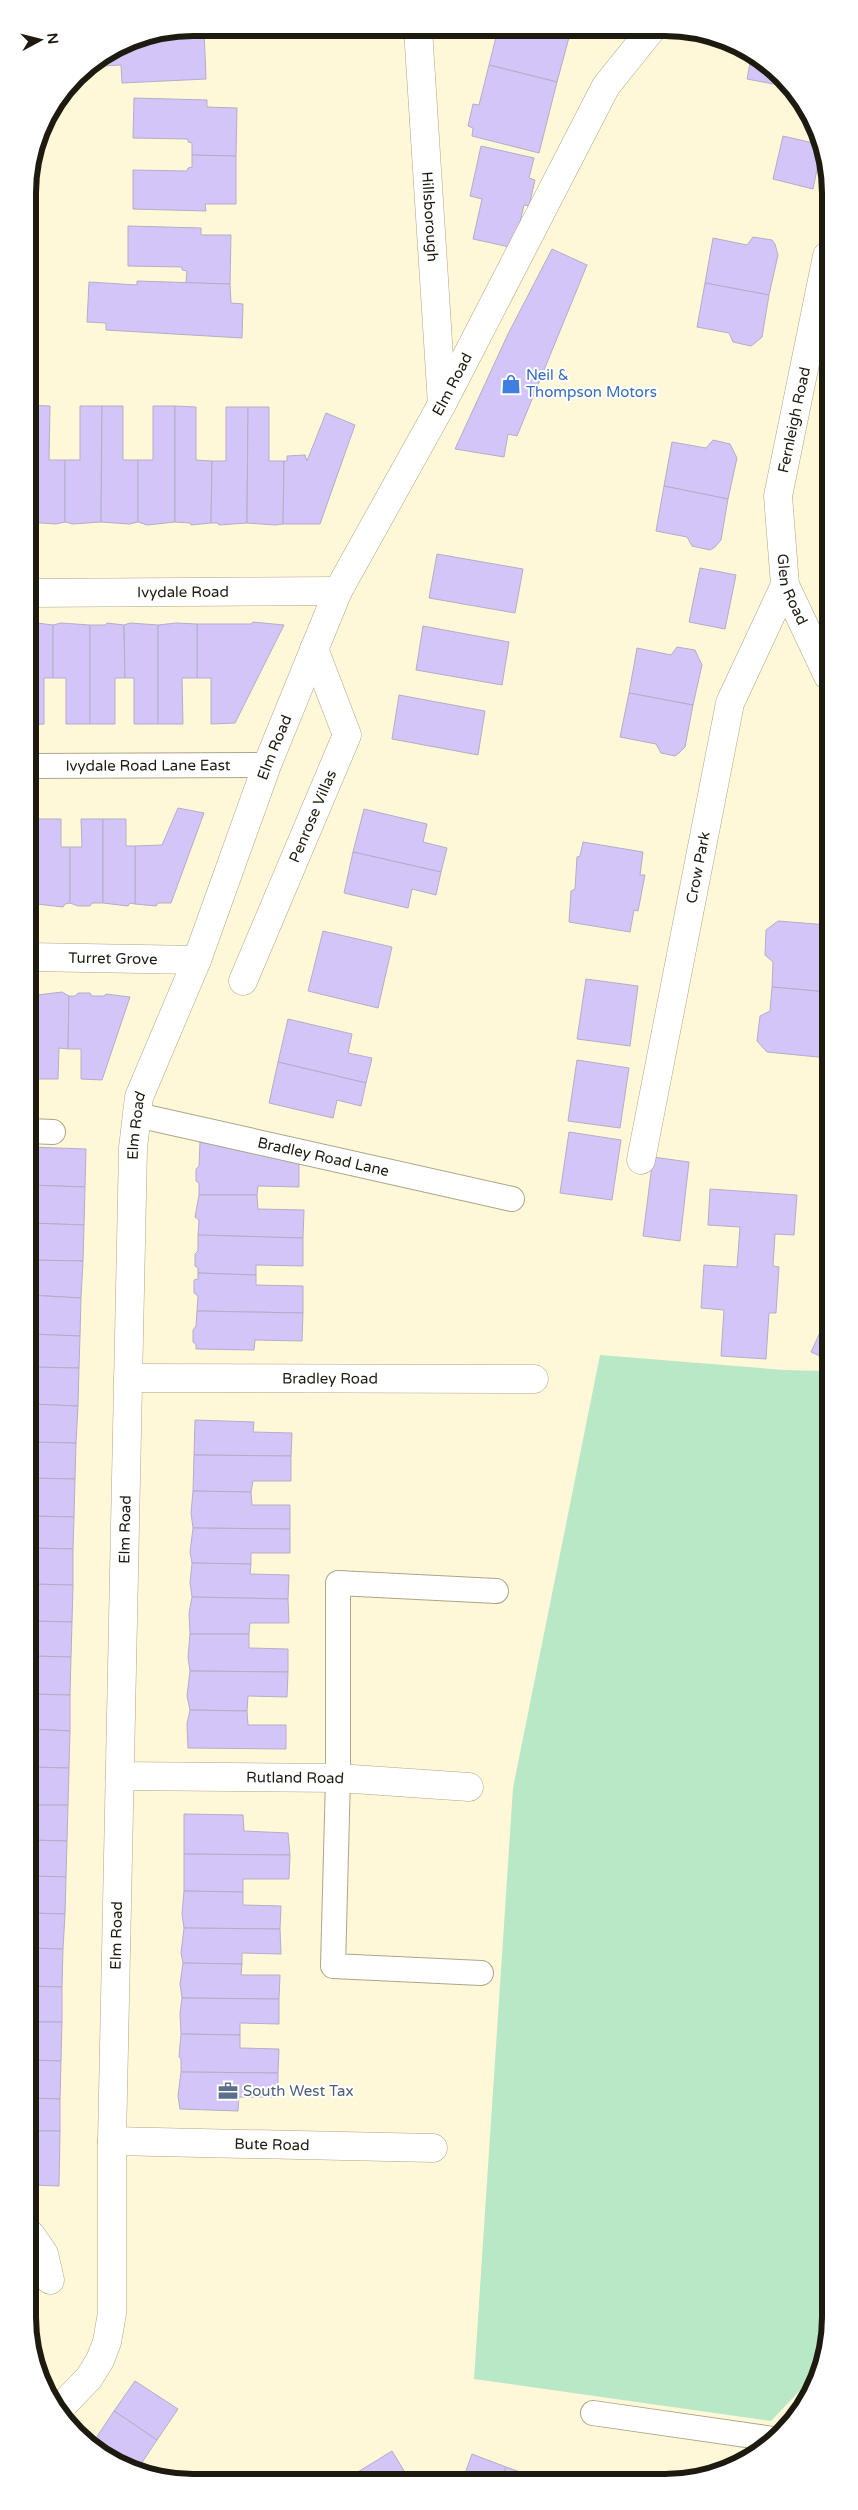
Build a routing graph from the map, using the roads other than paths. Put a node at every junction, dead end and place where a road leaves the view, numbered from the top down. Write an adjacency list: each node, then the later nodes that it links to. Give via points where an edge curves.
1 (418, 36): 4 (street, Hillsborough)
2 (646, 36): 4 (street, Elm Road, via 606,86)
3 (822, 281): 5 (street, Fernleigh Road)
4 (442, 404): 7 (street, Elm Road)
5 (778, 496): 6 (street, Glen Road)
6 (785, 585): 10 (street, Glen Road); 19 (street, Crow Park, via 730,703)
7 (338, 591): 8 (street, Ivydale Road); 9 (street, Elm Road)
8 (37, 593)
9 (314, 649): 11 (street, Elm Road); 15 (street, Penrose Villas, via 347,734)
10 (822, 663)
11 (267, 765): 12 (lane, Ivydale Road Lane East); 14 (street, Elm Road)
12 (37, 766)
13 (37, 957): 14 (street, Turret Grove)
14 (197, 960): 16 (street, Elm Road, via 139,1097)
15 (243, 981)
16 (137, 1115): 20 (lane, Bradley Road Lane); 21 (street, Elm Road, via 133,1148)
17 (37, 1131): 18 (lane)
18 (53, 1132)
19 (641, 1160)
20 (512, 1199)
21 (128, 1378): 22 (street, Bradley Road); 24 (street, Elm Road)
22 (534, 1379)
23 (496, 1592): 25 (lane, via 338,1582)
24 (120, 1776): 25 (street, Rutland Road); 28 (street, Elm Road)
25 (338, 1778): 26 (street, Rutland Road); 27 (lane, via 333,1966)
26 (469, 1787)
27 (481, 1973)
28 (112, 2141): 29 (street, Bute Road); 32 (street, Elm Road, via 113,2284 107,2342 89,2378)
29 (433, 2148)
30 (36, 2242): 31 (street, via 44,2254)
31 (50, 2280)
32 (63, 2404)
33 (593, 2412): 34 (lane)
34 (764, 2438)

